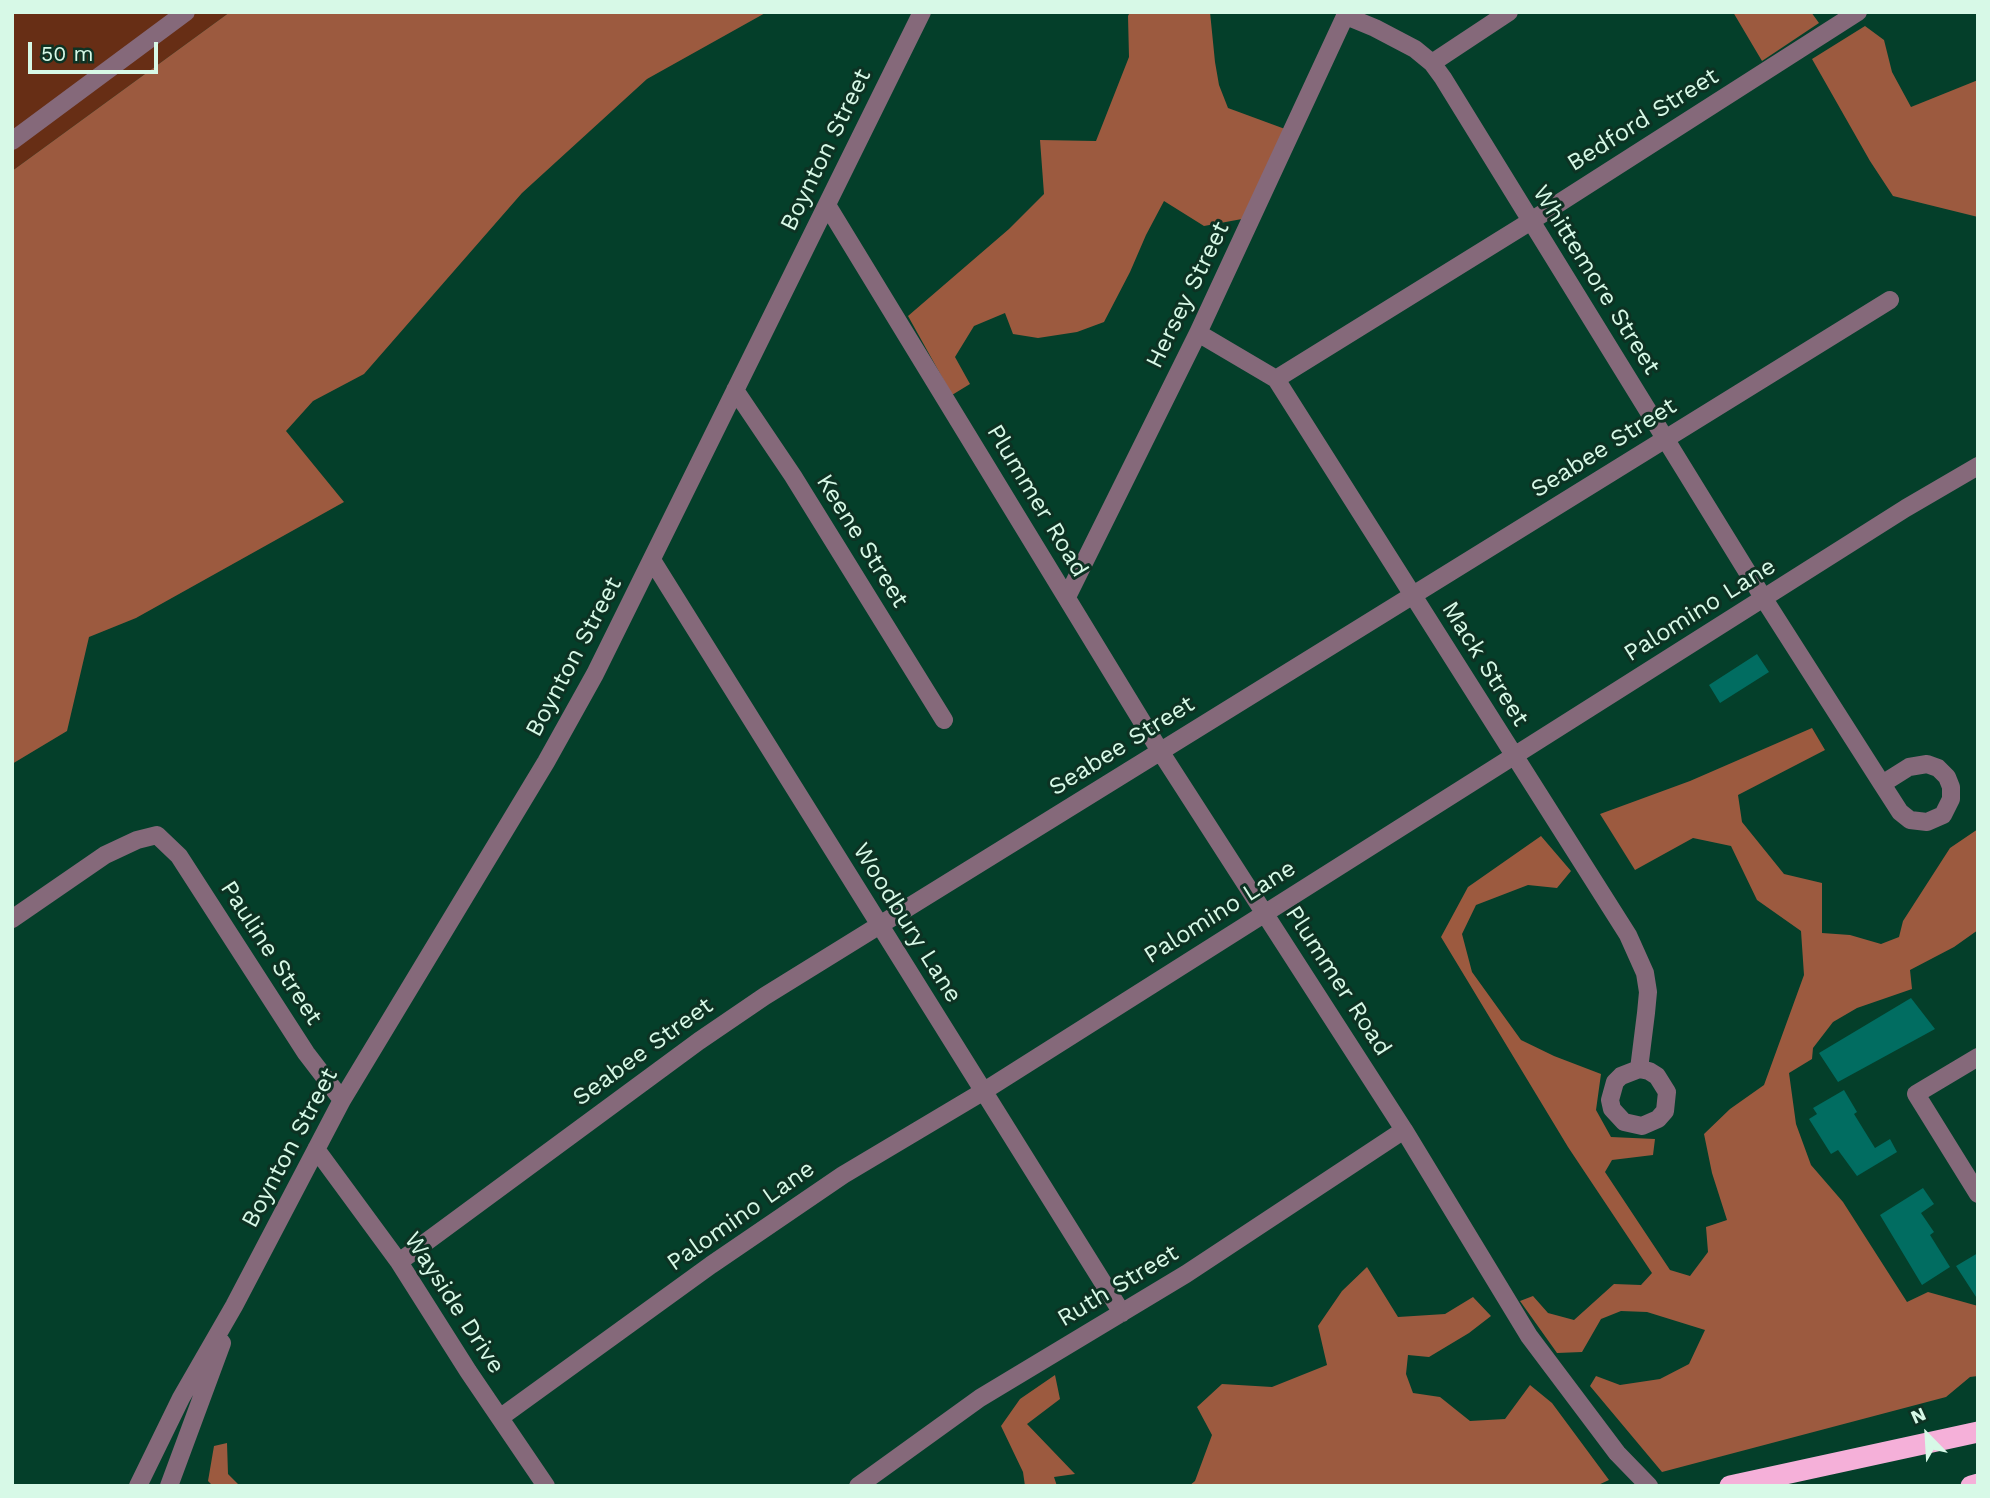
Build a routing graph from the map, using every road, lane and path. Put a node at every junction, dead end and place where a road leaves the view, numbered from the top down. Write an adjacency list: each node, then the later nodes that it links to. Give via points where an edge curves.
1 (186, 12): 7 (street)
2 (922, 12): 8 (street, Boynton Street)
3 (1509, 12): 6 (street)
4 (1858, 12): 9 (street, Bedford Street)
5 (1347, 14): 6 (street, Whittemore Street, via 1415,49); 11 (street, Hersey Street)
6 (1432, 63): 9 (street, Whittemore Street)
7 (12, 141)
8 (827, 205): 13 (street, Boynton Street); 18 (street, Plummer Road)
9 (1531, 220): 12 (street, Bedford Street); 14 (street, Whittemore Street)
10 (1890, 300): 14 (street, Seabee Street)
11 (1198, 333): 12 (street, Mack Street); 18 (street, Hersey Street)
12 (1276, 379): 17 (street, Mack Street)
13 (735, 390): 16 (street, Boynton Street); 20 (street, Keene Street)
14 (1665, 439): 17 (street, Seabee Street); 19 (street, Whittemore Street)
15 (1978, 466): 19 (street, Palomino Lane)
16 (652, 560): 26 (street, Woodbury Lane); 30 (street, Boynton Street, via 552,752)
17 (1412, 595): 21 (street, Seabee Street); 22 (street, Mack Street)
18 (1067, 597): 21 (street, Plummer Road)
19 (1764, 598): 22 (street, Palomino Lane); 23 (street, Whittemore Street)
20 (944, 720)
21 (1160, 751): 24 (street, Plummer Road); 26 (street, Seabee Street)
22 (1514, 756): 24 (street, Palomino Lane); 28 (street, Mack Street, via 1638,954 1647,992)
23 (1882, 784)
24 (1265, 913): 29 (street, Palomino Lane); 31 (street, Plummer Road)
25 (12, 919): 30 (street, Pauline Street, via 105,855 157,835 179,856 306,1053)
26 (879, 924): 29 (street, Woodbury Lane); 34 (street, Seabee Street, via 699,1041)
27 (1978, 1056): 33 (street, via 1916,1094)
28 (1639, 1069)
29 (984, 1091): 36 (street, Woodbury Lane); 37 (street, Palomino Lane, via 821,1190)
30 (342, 1100): 32 (street, Boynton Street)
31 (1404, 1130): 36 (street, Ruth Street); 44 (street, Plummer Road, via 1529,1336 1617,1453)
32 (316, 1149): 34 (street, Wayside Drive); 35 (street, Boynton Street)
33 (1978, 1194)
34 (399, 1262): 37 (street, Wayside Drive)
35 (234, 1306): 40 (street, Boynton Street); 41 (street, Boynton Street)
36 (1122, 1313): 43 (street, Ruth Street, via 980,1398)
37 (501, 1417): 42 (street, Wayside Drive)
38 (1978, 1432): 45 (highway)
39 (1978, 1484): 46 (highway)
40 (138, 1486)
41 (169, 1486)
42 (546, 1486)
43 (858, 1486)
44 (1648, 1486)
45 (1730, 1486)
46 (1971, 1486)

